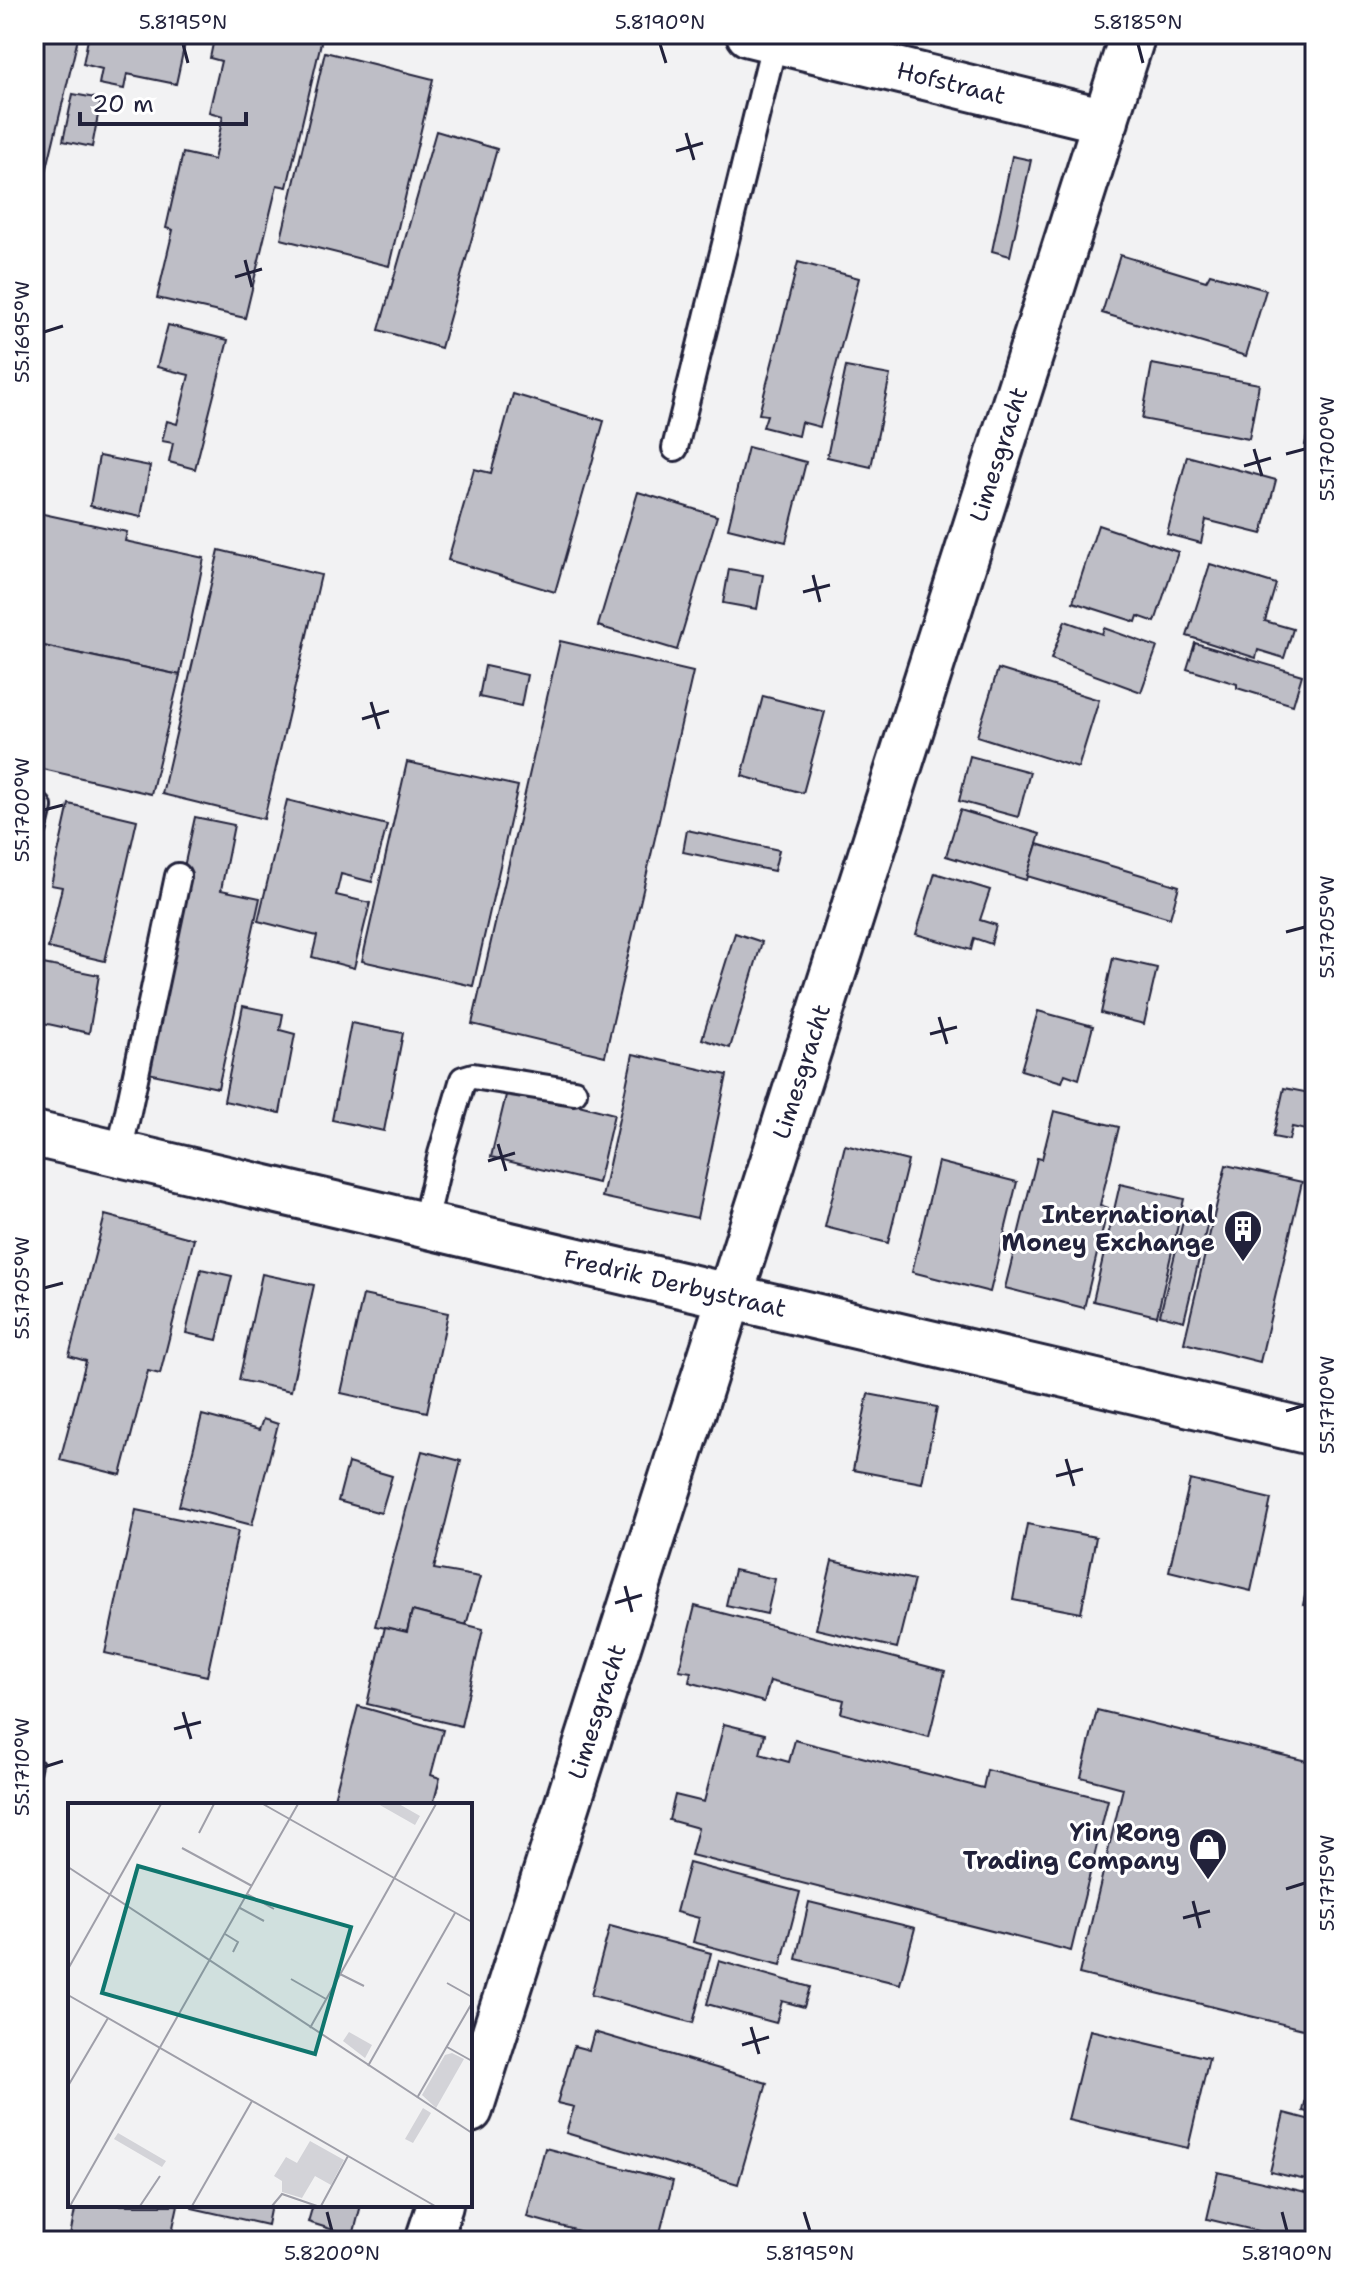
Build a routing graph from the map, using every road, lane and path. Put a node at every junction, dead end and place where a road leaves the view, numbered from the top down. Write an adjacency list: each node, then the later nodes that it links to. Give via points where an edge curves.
1 (1133, 34): 3 (street, Limesgracht)
2 (762, 37): 3 (street, Hofstraat); 4 (lane)
3 (1106, 121): 10 (street, Limesgracht)
4 (675, 448)
5 (178, 876): 8 (lane)
6 (574, 1092): 9 (lane, via 473,1076 463,1079)
7 (34, 1134): 8 (street, Fredrik Derbystraat)
8 (119, 1154): 9 (street, Fredrik Derbystraat)
9 (424, 1226): 10 (street, Fredrik Derbystraat)
10 (728, 1298): 11 (street, Fredrik Derbystraat); 12 (street, Limesgracht)
11 (1315, 1433)
12 (472, 2104)
13 (439, 2207): 14 (street)
14 (428, 2241)

